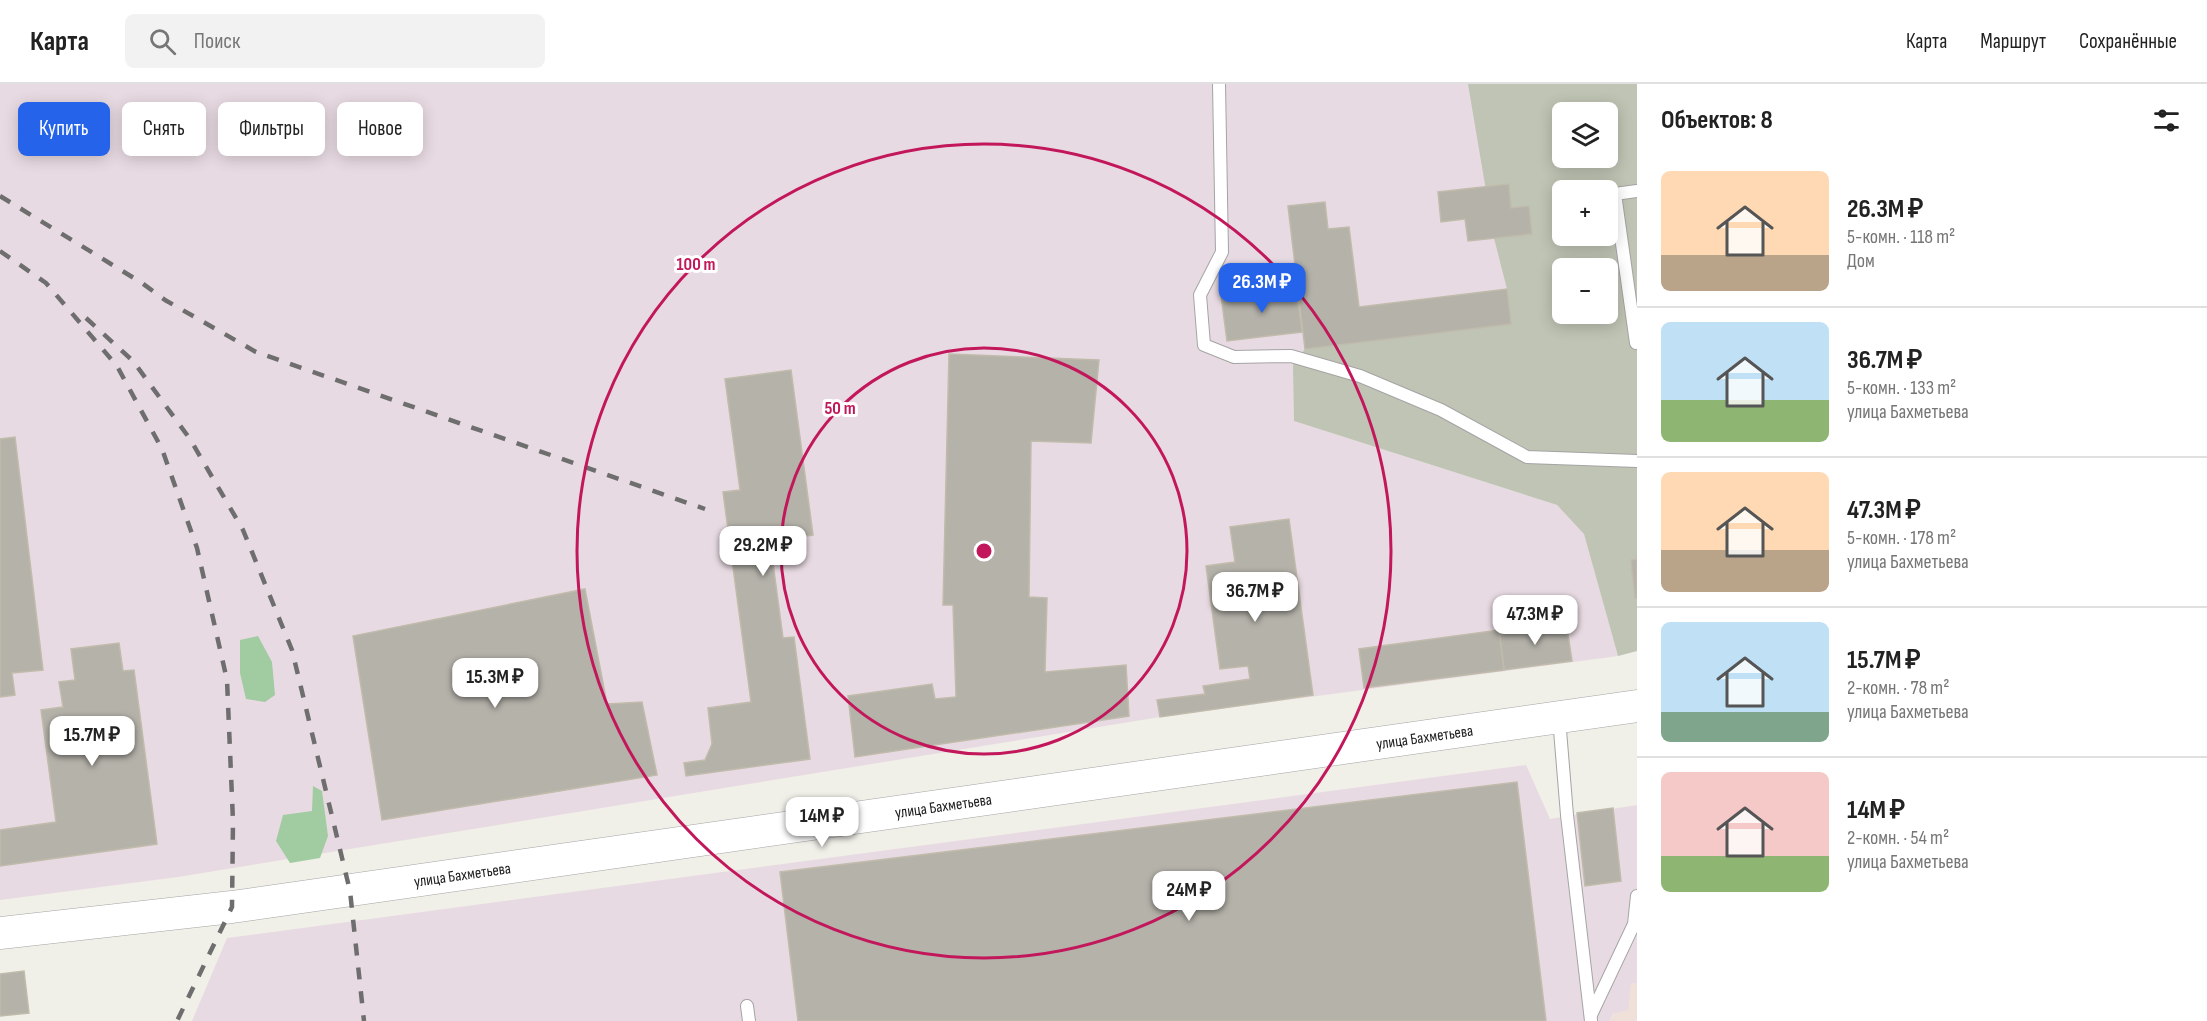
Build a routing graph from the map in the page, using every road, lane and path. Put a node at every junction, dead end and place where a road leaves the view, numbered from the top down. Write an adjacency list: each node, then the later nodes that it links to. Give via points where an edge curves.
1 (1219, 84): 4 (lane, via 1222,252 1200,295 1204,345 1234,357 1291,356 1360,376 1441,410 1527,457)
2 (1637, 191): 3 (lane, via 1615,194)
3 (1636, 344)
4 (1637, 462)
5 (1637, 706): 6 (street, улица Бахметьева)
6 (1559, 717): 8 (street, улица Бахметьева, via 232,907); 10 (lane)
7 (1637, 896): 10 (lane, via 1634,924)
8 (0, 933)
9 (747, 1006): 11 (lane)
10 (1591, 1019)
11 (749, 1021)

